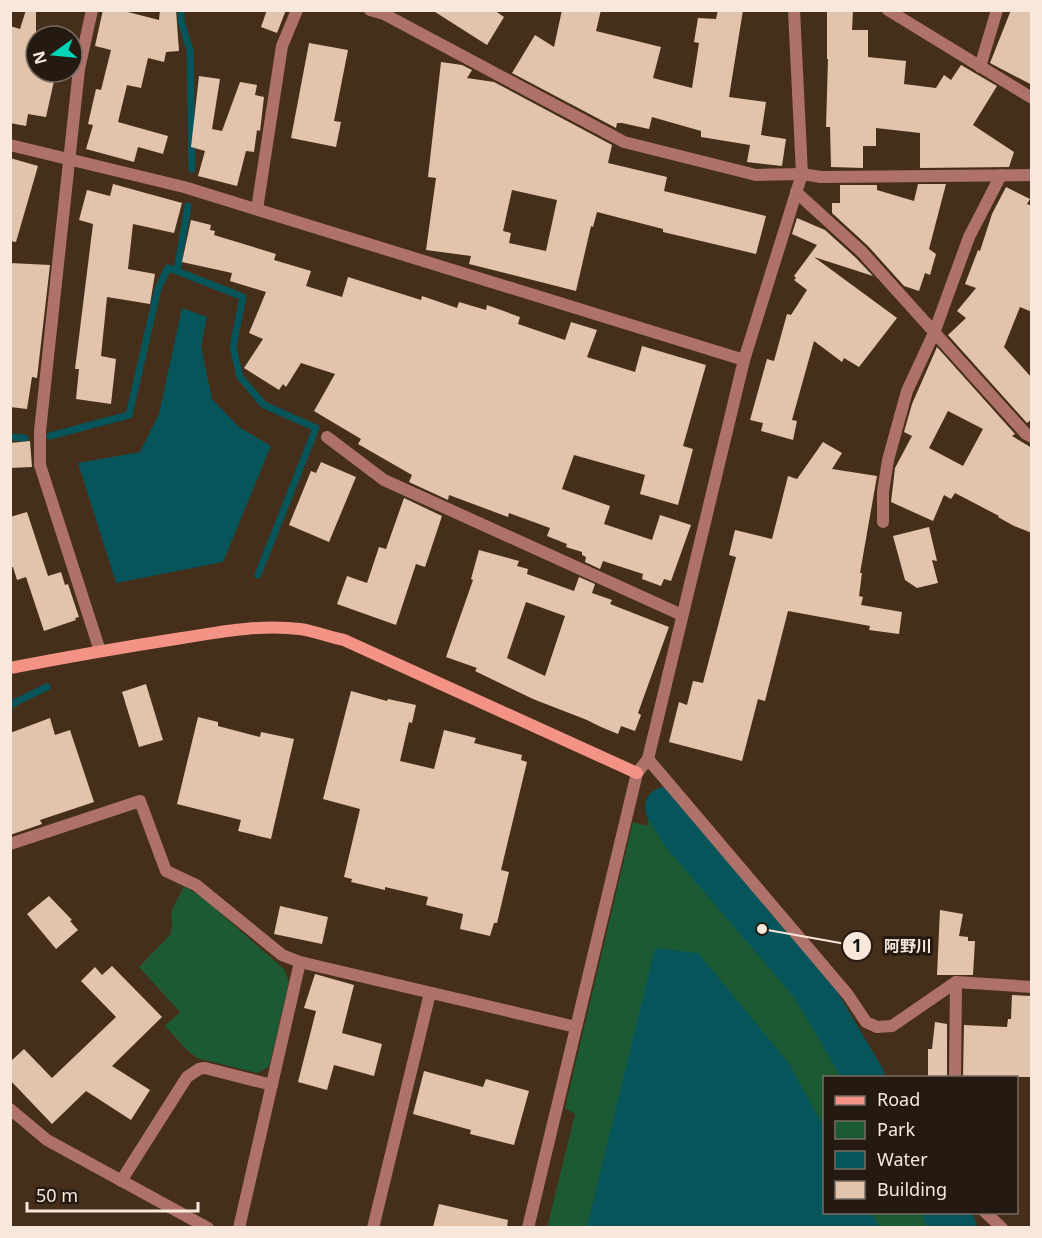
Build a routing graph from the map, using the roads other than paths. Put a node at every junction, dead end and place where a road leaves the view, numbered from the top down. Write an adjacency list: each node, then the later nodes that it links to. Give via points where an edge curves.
1 (92, 10): 10 (street, via 79,69)
2 (297, 10): 15 (street, via 282,46)
3 (370, 10): 11 (street, via 624,142 756,175)
4 (794, 10): 11 (street)
5 (888, 10): 7 (street)
6 (997, 10): 7 (street)
7 (980, 66): 8 (street)
8 (1032, 98)
9 (10, 145): 10 (street)
10 (71, 160): 15 (street, via 184,187); 22 (street, via 40,431 40,465)
11 (802, 174): 12 (street); 14 (street)
12 (1001, 175): 13 (street); 16 (street, via 969,237)
13 (1032, 175)
14 (796, 192): 16 (street, via 862,252); 17 (street)
15 (257, 210): 17 (street)
16 (934, 333): 19 (street); 20 (street, via 907,391 888,460)
17 (744, 360): 21 (street)
18 (327, 437): 21 (street, via 384,480)
19 (1032, 437)
20 (883, 522)
21 (682, 615): 24 (street)
22 (100, 651): 23 (street); 25 (street, via 263,628 320,633)
23 (10, 668)
24 (648, 759): 25 (street); 28 (street, via 848,995 866,1022 877,1027 892,1026)
25 (637, 773): 31 (street)
26 (10, 844): 27 (street, via 140,801 166,871 196,885 282,955)
27 (300, 962): 30 (street); 33 (street)
28 (956, 982): 29 (street); 32 (street)
29 (1032, 987)
30 (430, 993): 31 (street); 39 (street)
31 (576, 1027): 40 (street)
32 (955, 1076)
33 (272, 1085): 35 (street, via 205,1068 193,1072); 38 (street)
34 (10, 1109): 35 (street, via 47,1140)
35 (121, 1180): 37 (street)
36 (987, 1214): 41 (street)
37 (208, 1227)
38 (239, 1227)
39 (373, 1227)
40 (528, 1227)
41 (1002, 1227)

